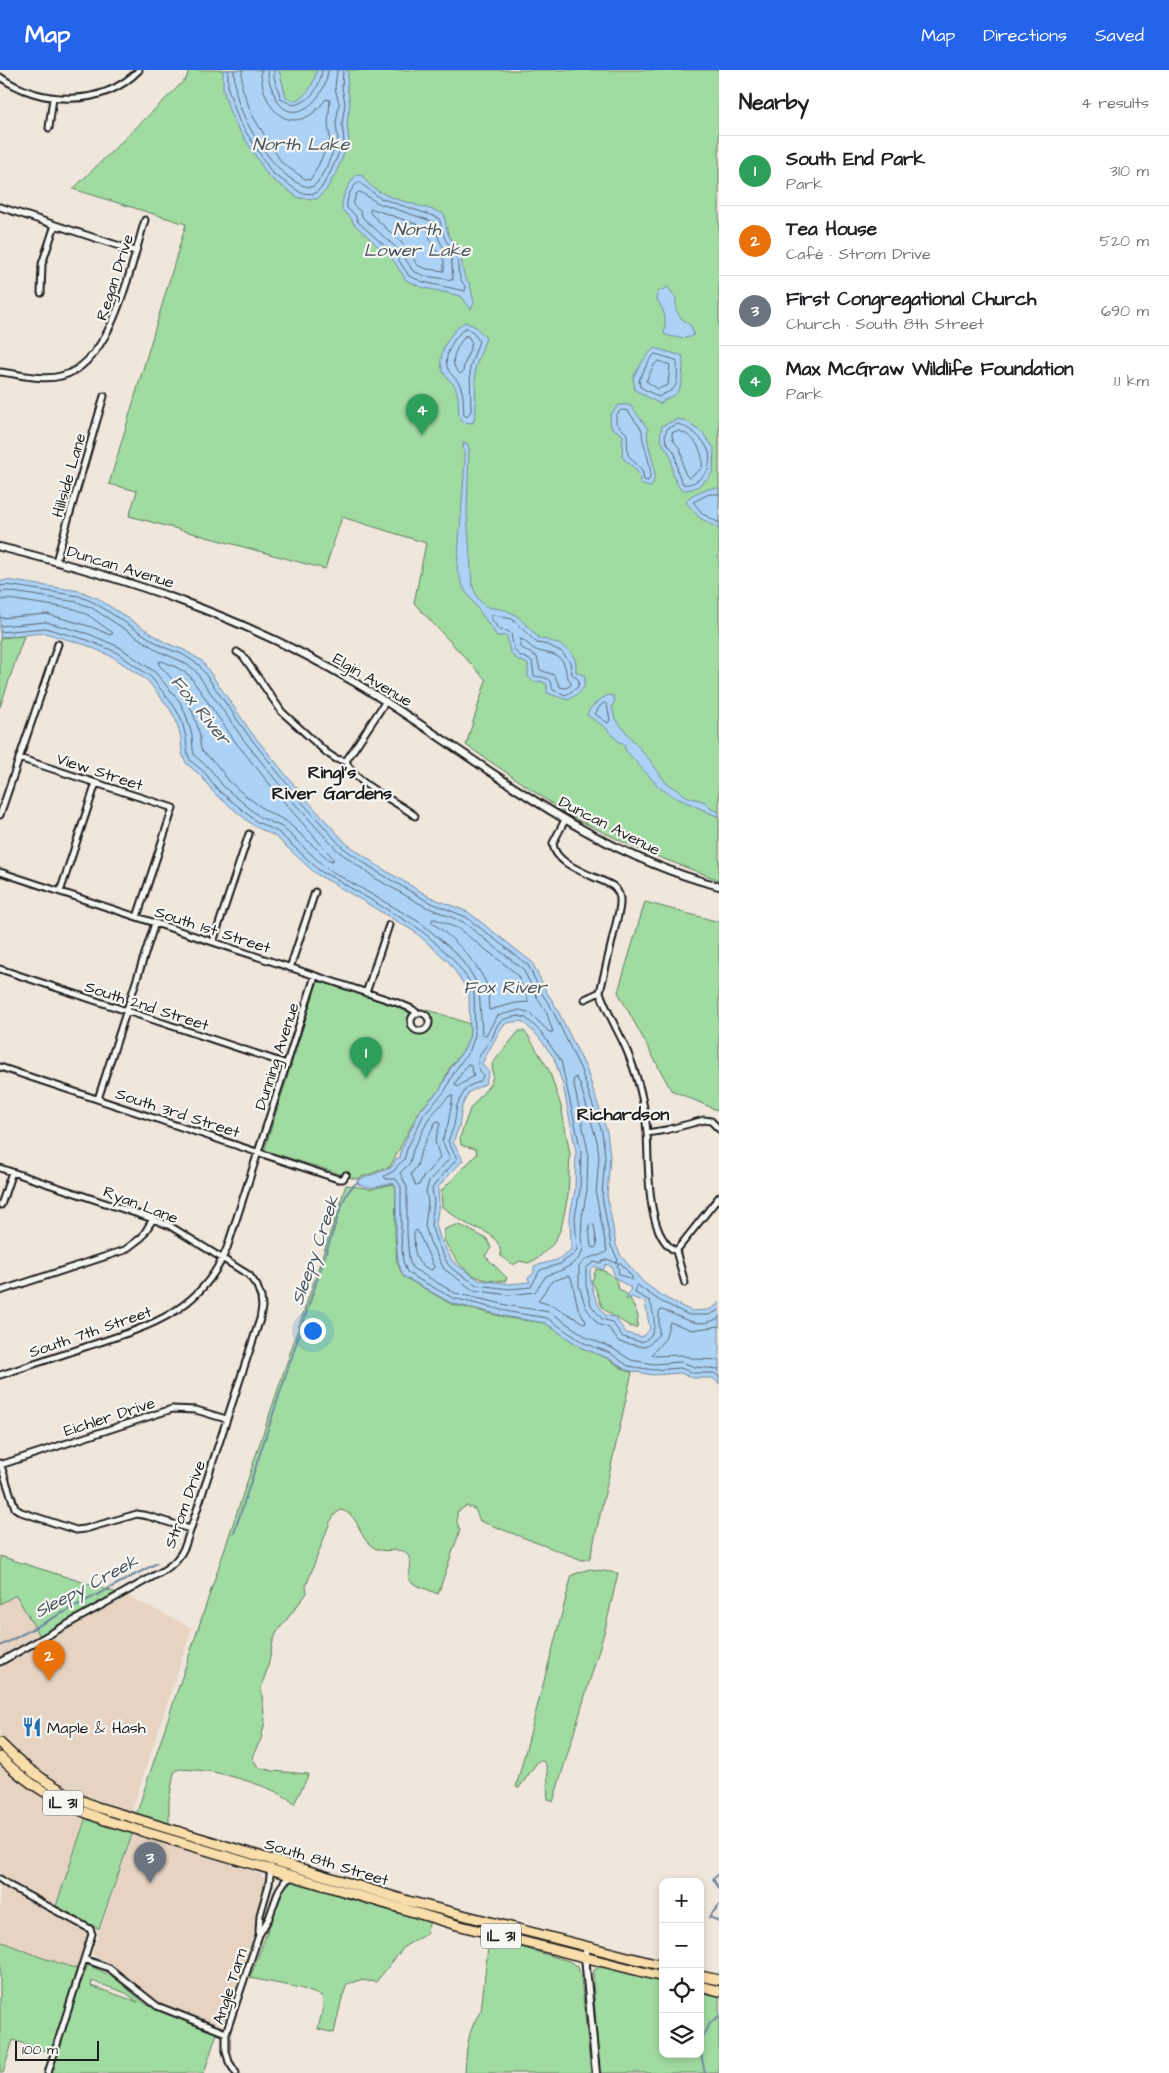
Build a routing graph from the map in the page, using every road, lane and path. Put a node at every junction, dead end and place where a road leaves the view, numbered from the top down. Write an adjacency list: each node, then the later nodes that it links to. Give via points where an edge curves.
1 (139, 70): 3 (street, via 124,83 107,90 78,98)
2 (0, 77): 3 (street, via 22,89)
3 (53, 98): 4 (street)
4 (49, 128)
5 (0, 207): 7 (street)
6 (145, 220): 8 (street, Regan Drive)
7 (55, 225): 8 (street); 9 (street, via 42,264)
8 (135, 251): 10 (street, Regan Drive, via 114,320 83,365 65,375 49,378)
9 (41, 293)
10 (0, 372)
11 (104, 396): 13 (street, Hillside Lane)
12 (0, 547): 13 (street, Duncan Avenue)
13 (56, 561): 14 (street, Duncan Avenue, via 152,589)
14 (232, 619): 17 (street, Elgin Avenue, via 301,652)
15 (58, 644): 18 (street)
16 (237, 652): 19 (street, via 286,717 329,755)
17 (386, 702): 19 (street); 20 (street, Elgin Avenue)
18 (19, 758): 21 (street, View Street); 22 (street)
19 (346, 761): 23 (street, via 359,780)
20 (494, 774): 24 (street, Duncan Avenue)
21 (96, 783): 28 (street); 30 (street, View Street, via 173,808)
22 (0, 815)
23 (415, 816)
24 (565, 820): 27 (street, Duncan Avenue, via 632,854); 37 (street, via 553,843 556,854 568,864 612,885 620,899)
25 (249, 834): 33 (street)
26 (0, 872): 28 (street, South 1st Street)
27 (719, 886)
28 (60, 892): 30 (street, South 1st Street)
29 (314, 892): 34 (street)
30 (137, 917): 31 (street, South 1st Street)
31 (155, 923): 33 (street, South 1st Street); 40 (street)
32 (389, 925): 38 (street)
33 (213, 942): 34 (street, South 1st Street)
34 (290, 968): 36 (street, South 1st Street)
35 (0, 969): 40 (street, South 2nd Street)
36 (315, 976): 38 (street, South 1st Street); 42 (street, Dunning Avenue)
37 (600, 992): 39 (street); 46 (street, via 634,1068 644,1102)
38 (366, 993): 41 (street, South 1st Street, via 407,1006)
39 (585, 999)
40 (126, 1011): 42 (street, South 2nd Street); 44 (street)
41 (417, 1013)
42 (287, 1064): 47 (street, Dunning Avenue)
43 (0, 1067): 44 (street, South 3rd Street)
44 (98, 1099): 47 (street, South 3rd Street)
45 (719, 1129): 46 (street, via 711,1121 704,1120)
46 (647, 1133): 54 (street, via 655,1223 662,1237)
47 (259, 1152): 50 (street, South 3rd Street, via 340,1179); 55 (street, Dunning Avenue)
48 (0, 1168): 49 (street, Ryan Lane)
49 (12, 1172): 52 (street); 53 (street, Ryan Lane)
50 (346, 1174)
51 (719, 1197): 54 (street)
52 (1, 1206)
53 (152, 1218): 55 (street, Ryan Lane); 58 (street, via 142,1237 125,1250)
54 (676, 1251): 56 (street)
55 (223, 1258): 57 (street, Ryan Lane, via 246,1273); 59 (street, South 7th Street, via 198,1293 166,1318)
56 (684, 1283)
57 (259, 1289): 60 (street, Strom Drive, via 260,1316)
58 (0, 1292)
59 (0, 1375)
60 (226, 1419): 61 (street, Eichler Drive, via 193,1409 172,1409); 62 (street, Strom Drive)
61 (0, 1464): 62 (street, via 15,1508 26,1514 76,1530 137,1514)
62 (190, 1529): 63 (street, Strom Drive, via 182,1552 168,1568)
63 (0, 1662)
64 (0, 1743): 66 (main road, South 8th Street, via 41,1778 86,1803)
65 (0, 1758): 67 (main road, South 8th Street / IL 31, via 48,1795 83,1812)
66 (274, 1860): 67 (street, Angle Tarn); 71 (main road, South 8th Street, via 408,1901)
67 (270, 1870): 68 (main road, South 8th Street / IL 31); 70 (street, Angle Tarn)
68 (292, 1877): 70 (street, Angle Tarn, via 279,1890); 72 (main road, South 8th Street / IL 31, via 457,1925)
69 (0, 1879): 73 (street, via 90,1929 92,1934)
70 (259, 1935): 80 (street, Angle Tarn)
71 (587, 1947): 72 (street); 74 (main road, South 8th Street)
72 (586, 1957): 75 (main road, South 8th Street / IL 31); 83 (street)
73 (84, 1959): 80 (street, via 109,1968 157,2006); 81 (street)
74 (659, 1965)
75 (659, 1976)
76 (704, 1977): 77 (main road)
77 (719, 1980)
78 (704, 1987): 79 (main road)
79 (719, 1991)
80 (226, 2032): 82 (street, Angle Tarn, via 226,2051)
81 (48, 2073)
82 (236, 2073)
83 (596, 2073)

